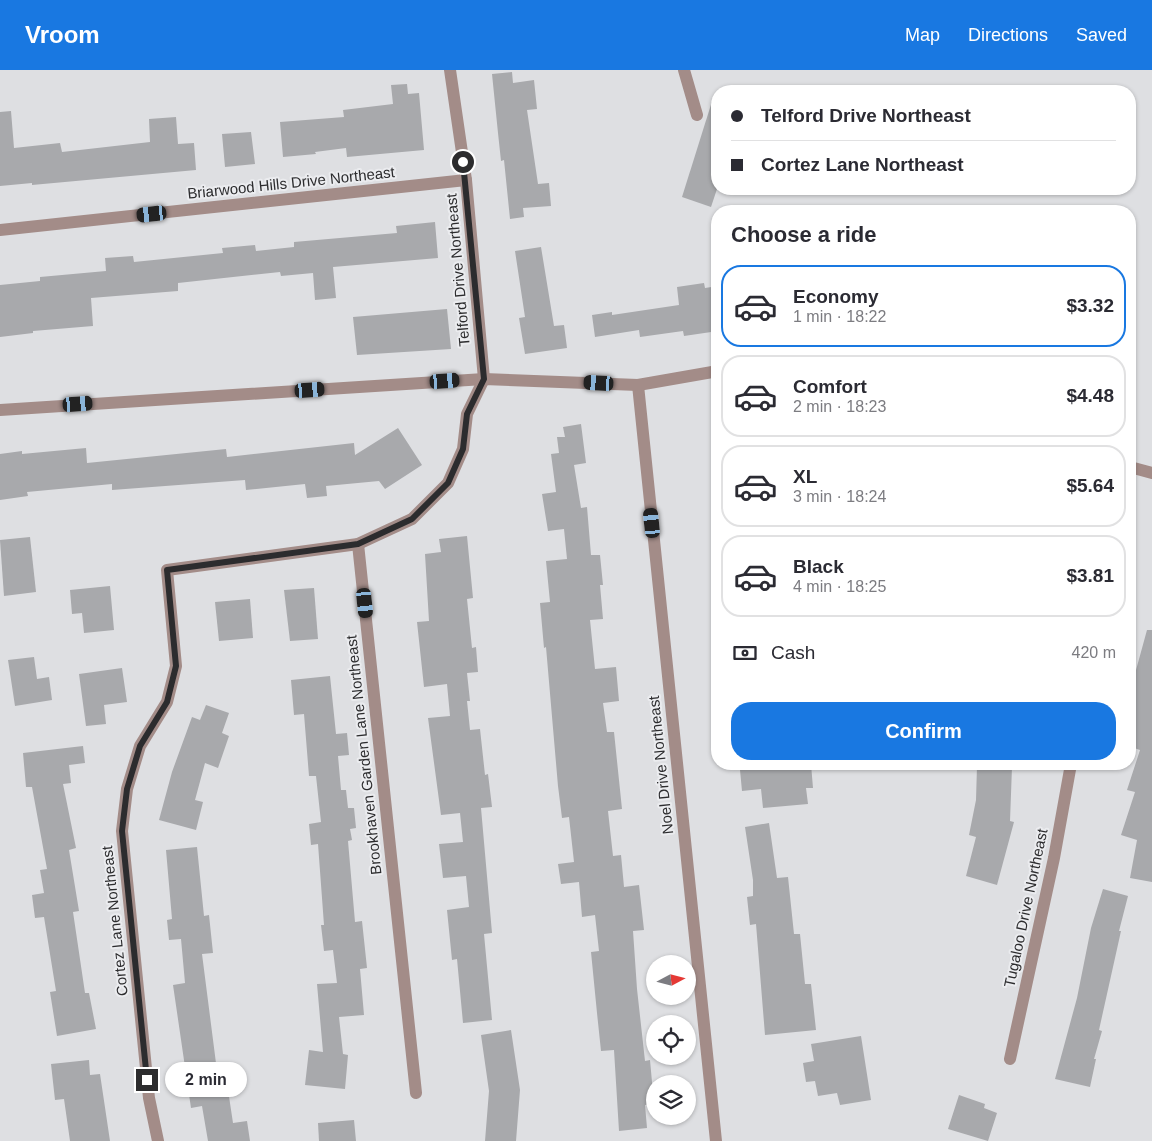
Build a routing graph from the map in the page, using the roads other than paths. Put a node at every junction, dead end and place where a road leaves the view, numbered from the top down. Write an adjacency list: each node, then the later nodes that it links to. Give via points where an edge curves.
1 (450, 70): 4 (street, Telford Drive Northeast)
2 (684, 70): 3 (street)
3 (697, 115)
4 (466, 180): 5 (street, Briarwood Hills Drive Northeast); 7 (street, Telford Drive Northeast)
5 (0, 230)
6 (711, 371): 8 (street)
7 (484, 379): 8 (street); 9 (street); 12 (street, via 467,414 463,449 448,483 412,519)
8 (638, 385): 17 (street, Noel Drive Northeast)
9 (0, 410)
10 (1136, 469): 11 (street)
11 (1152, 473)
12 (358, 544): 15 (street, Brookhaven Garden Lane Northeast); 16 (street, Cortez Lane Northeast, via 167,570 176,666 167,702 140,746 127,789 122,831 149,1098)
13 (1070, 770): 14 (street, Tugaloo Drive Northeast)
14 (1010, 1059)
15 (416, 1093)
16 (158, 1141)
17 (716, 1141)

